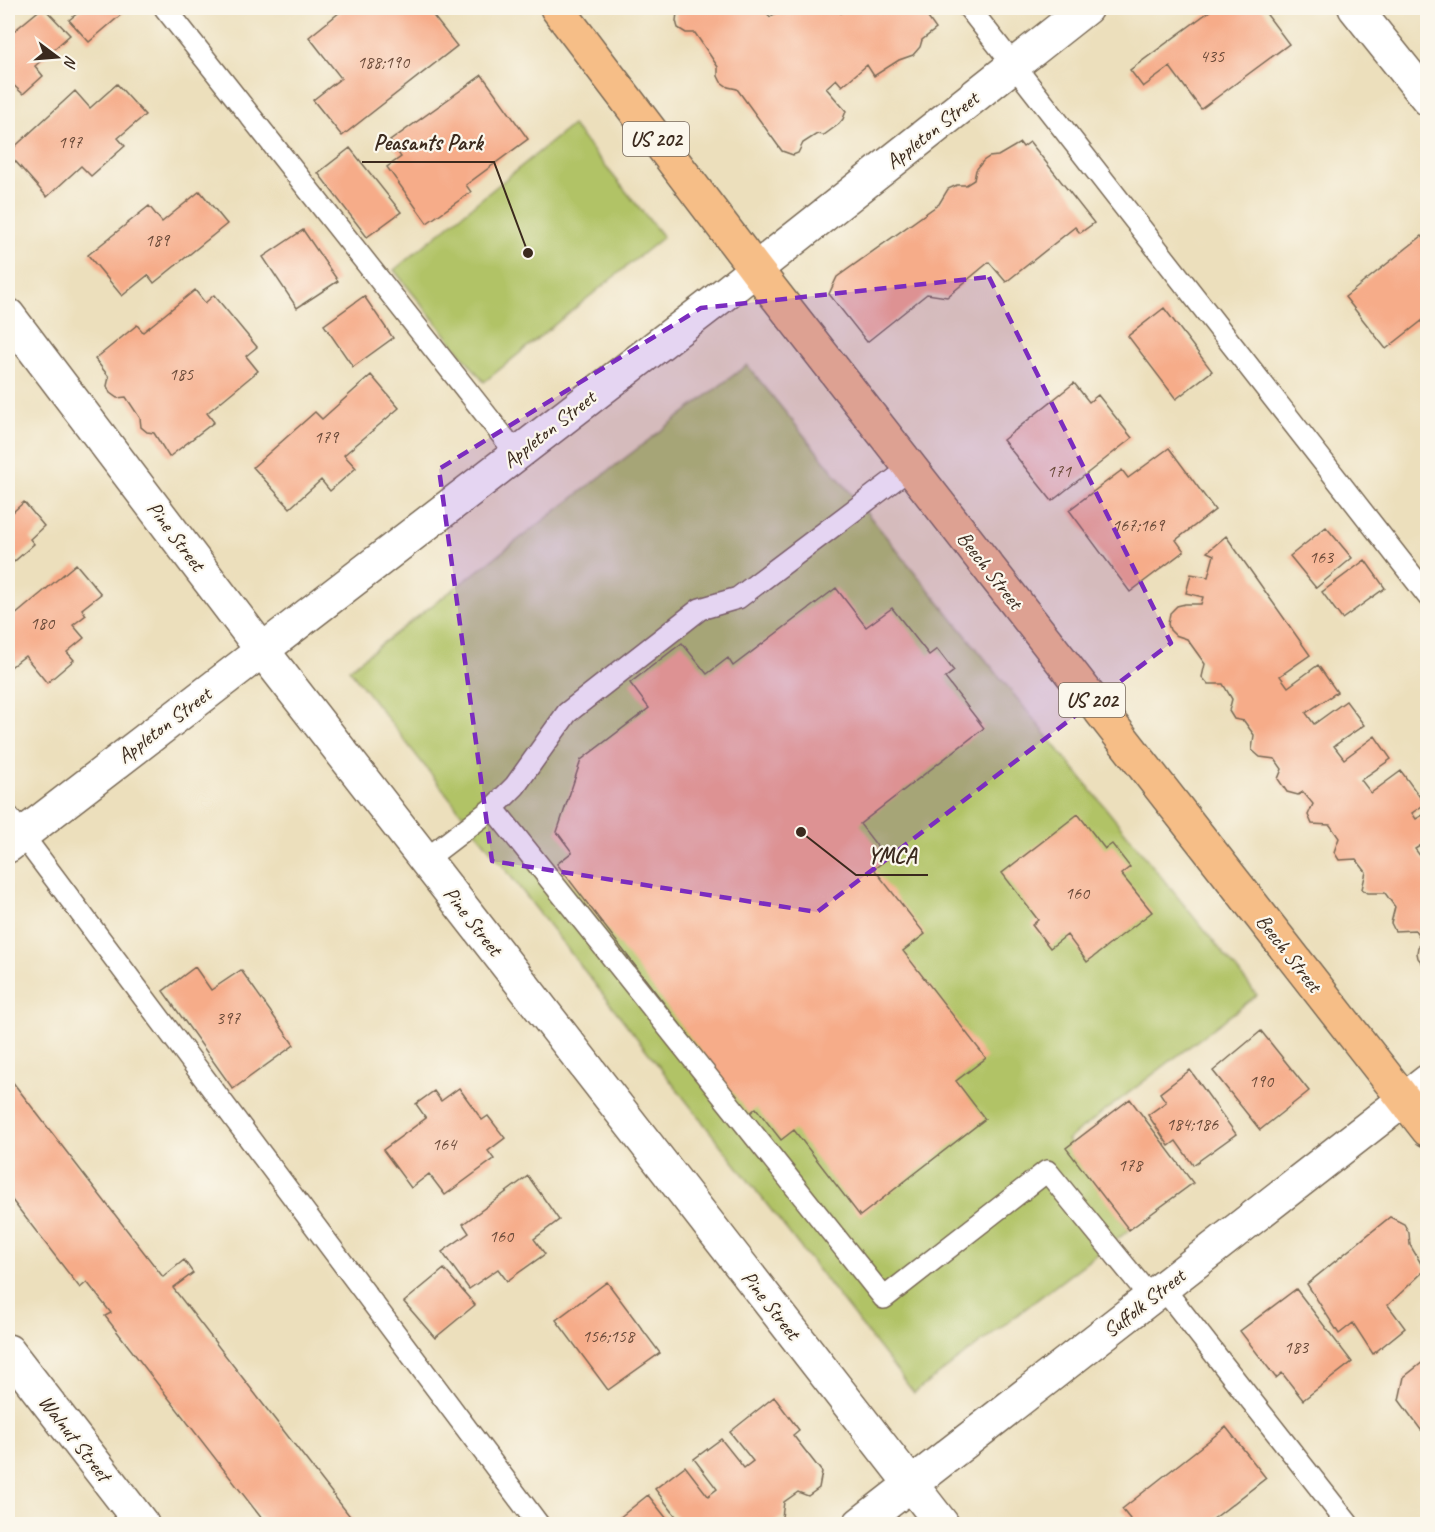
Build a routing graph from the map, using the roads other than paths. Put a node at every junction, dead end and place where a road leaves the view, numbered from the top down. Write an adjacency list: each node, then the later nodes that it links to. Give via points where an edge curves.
1 (165, 8): 10 (lane)
2 (557, 8): 8 (main road, Beech Street / US 202)
3 (969, 8): 6 (lane)
4 (1086, 8): 6 (street, Appleton Street)
5 (1355, 8): 7 (street)
6 (1014, 65): 8 (street, Appleton Street); 12 (lane)
7 (1428, 99)
8 (756, 270): 10 (street, Appleton Street); 11 (main road, Beech Street / US 202)
9 (8, 315): 13 (street, Pine Street)
10 (517, 454): 13 (street, Appleton Street)
11 (910, 468): 14 (lane, via 738,598 700,609 567,713 515,786); 17 (main road, Beech Street / US 202)
12 (1428, 596)
13 (262, 650): 15 (street, Appleton Street); 16 (street, Pine Street)
14 (493, 808): 16 (lane); 19 (lane, via 885,1298 1047,1171)
15 (12, 832): 23 (lane)
16 (425, 860): 21 (street, Pine Street)
17 (1416, 1090): 18 (main road, Beech Street / US 202); 19 (street, Suffolk Street)
18 (1428, 1130)
19 (1157, 1293): 21 (street, Suffolk Street); 26 (lane)
20 (8, 1351): 22 (street, Walnut Street)
21 (911, 1485): 24 (street, Suffolk Street); 25 (street, Pine Street)
22 (142, 1524)
23 (538, 1524)
24 (860, 1524)
25 (942, 1524)
26 (1348, 1524)

